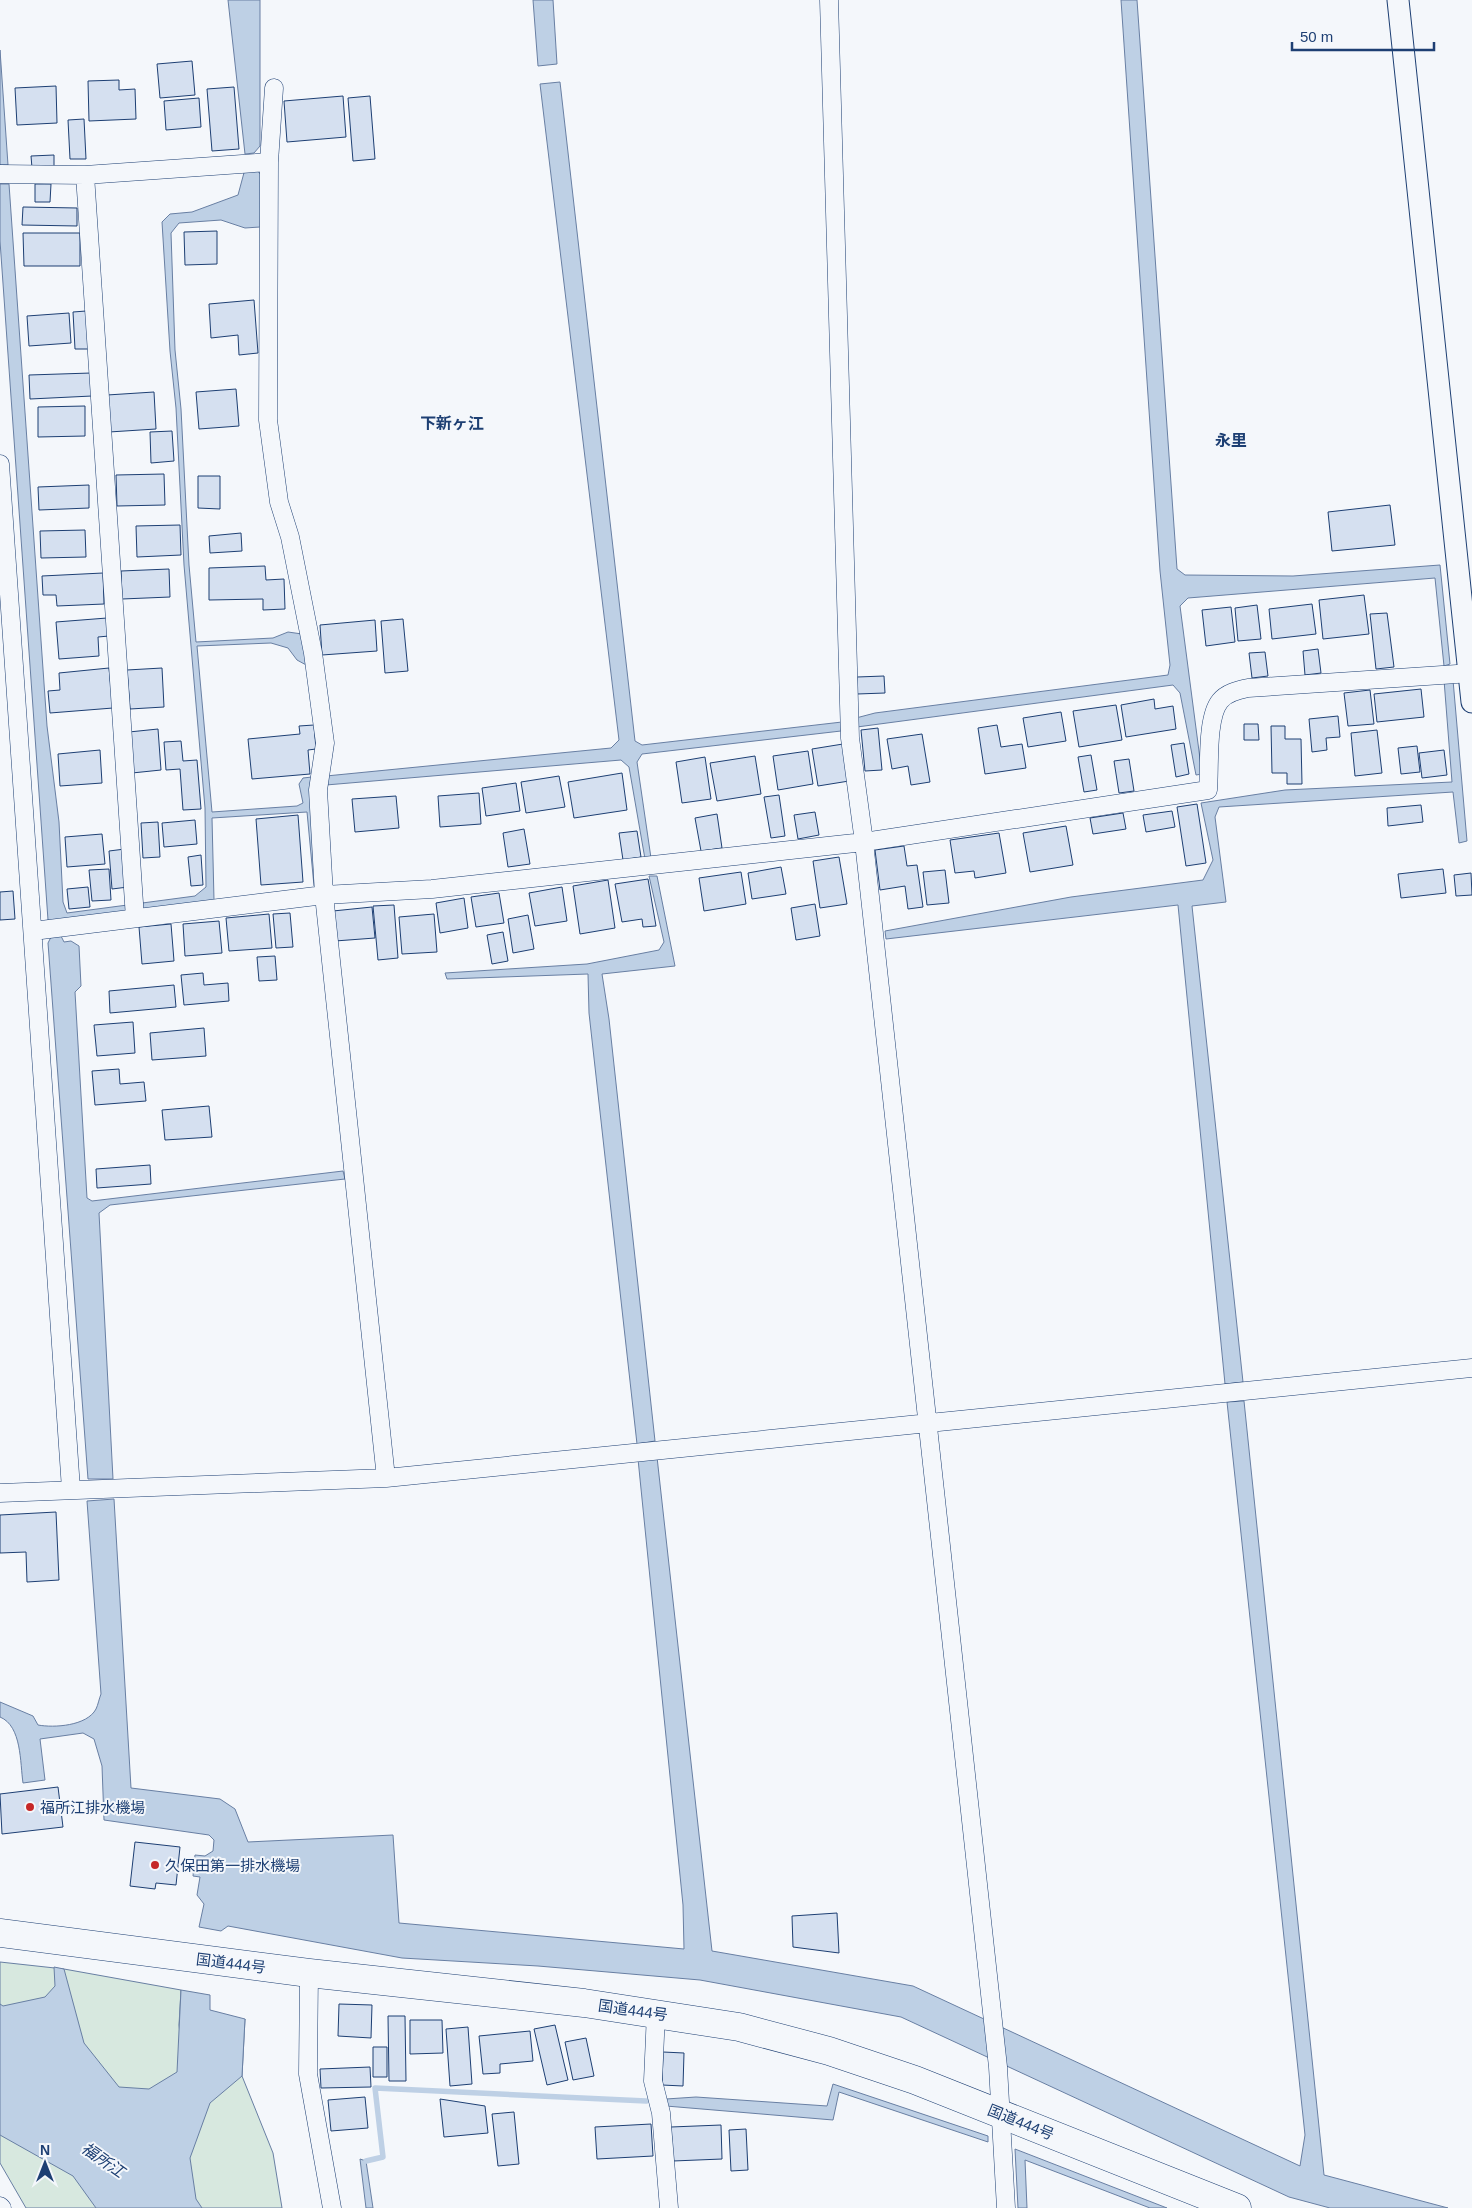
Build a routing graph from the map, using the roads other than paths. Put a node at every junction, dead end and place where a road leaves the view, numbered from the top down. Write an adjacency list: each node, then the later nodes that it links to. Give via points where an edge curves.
1 (829, 0): 10 (street, via 848,693 850,738)
2 (1398, 0): 8 (street)
3 (274, 88): 4 (street)
4 (269, 162): 6 (street); 11 (street, via 268,420 279,502 290,537 311,643 326,743 318,790)
5 (0, 174): 6 (street)
6 (85, 175): 12 (street)
7 (0, 464): 13 (street)
8 (1470, 673): 9 (street); 10 (street, via 1248,688 1233,692 1220,701 1212,720 1208,790)
9 (1472, 702)
10 (864, 842): 11 (street, via 432,889); 15 (street)
11 (324, 895): 12 (street); 16 (street)
12 (135, 918): 13 (street)
13 (33, 931): 17 (street)
14 (1472, 1368): 15 (street)
15 (929, 1422): 16 (street); 22 (street)
16 (386, 1478): 17 (street)
17 (71, 1489): 18 (street)
18 (0, 1493)
19 (0, 1933): 20 (highway, 国道444号)
20 (309, 1973): 21 (highway, 国道444号); 23 (street, via 308,2074)
21 (656, 2013): 22 (highway, 国道444号, via 739,2027 830,2051); 24 (street, via 653,2081 661,2114)
22 (1002, 2115): 25 (street); 26 (highway, 国道444号)
23 (332, 2208)
24 (669, 2208)
25 (1006, 2208)
26 (1237, 2208)

